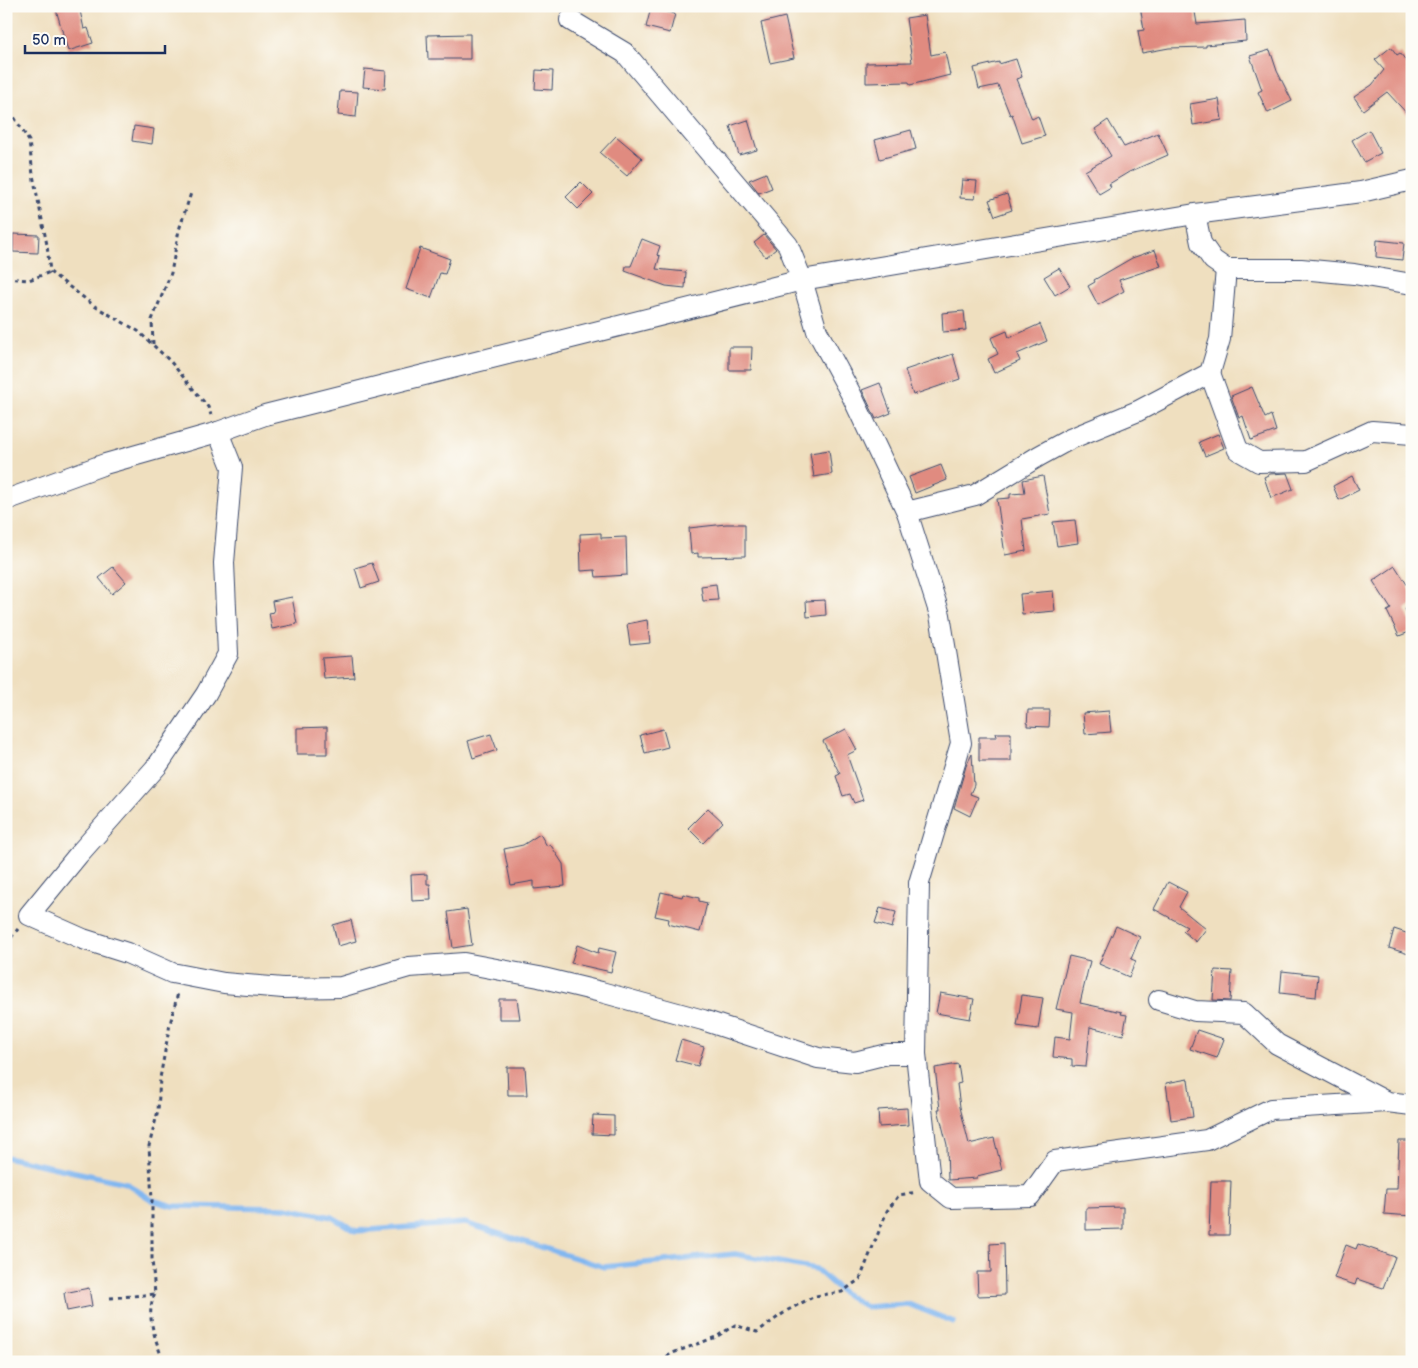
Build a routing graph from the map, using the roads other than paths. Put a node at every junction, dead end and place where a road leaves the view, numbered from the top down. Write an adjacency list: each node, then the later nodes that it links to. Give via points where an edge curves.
1 (570, 20): 5 (street, via 625,53 788,245)
2 (1412, 180): 3 (street, via 1361,192)
3 (1195, 214): 4 (street, via 1201,243 1213,260); 5 (street)
4 (1226, 269): 6 (street, via 1301,269); 7 (street, via 1220,340)
5 (802, 280): 8 (street, via 265,415); 11 (street, via 817,332 851,394)
6 (1412, 284)
7 (1210, 373): 9 (street, via 1238,450 1259,462 1306,461 1372,431); 11 (street, via 1138,410 1070,439 975,495)
8 (218, 432): 10 (street, via 105,464); 13 (street, via 232,467 224,563 228,654 206,694 158,766 29,915 172,973 224,984 341,988 408,966 464,963 539,976 601,992 703,1020 818,1058 855,1062 887,1054)
9 (1412, 434)
10 (6, 500)
11 (907, 512): 13 (street, via 940,615 961,743 919,883)
12 (1159, 1000): 14 (street, via 1194,1010 1244,1012 1276,1044)
13 (916, 1054): 14 (street, via 930,1181 951,1198 1030,1196 1056,1161 1207,1140 1271,1109)
14 (1387, 1102): 15 (street)
15 (1412, 1105)

